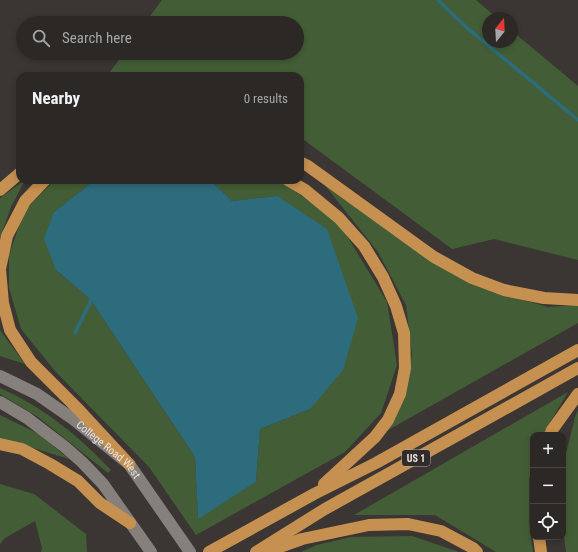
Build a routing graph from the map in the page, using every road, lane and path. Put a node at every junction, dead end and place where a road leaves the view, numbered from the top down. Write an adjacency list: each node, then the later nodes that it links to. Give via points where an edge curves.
1 (304, 165): 6 (highway, via 434,257 472,278 504,290 544,298)
2 (16, 176): 5 (highway)
3 (40, 184): 14 (highway, via 25,201 7,236 0,269 3,303 10,330 31,362)
4 (295, 184): 15 (highway, via 339,218 364,246 383,277 404,333 405,368 400,394 388,420 375,437)
5 (0, 190)
6 (578, 300)
7 (578, 350): 15 (highway, US 1)
8 (578, 368): 21 (highway, US 1, via 324,509)
9 (0, 376): 14 (street, College Road West, via 37,394)
10 (578, 394): 12 (highway)
11 (0, 402): 16 (street, via 32,422 82,462 103,484)
12 (551, 432)
13 (0, 444): 16 (highway, via 22,450 50,464 78,482 100,503)
14 (129, 464): 18 (street, College Road West)
15 (314, 494): 20 (highway, US 1)
16 (130, 523): 19 (street)
17 (539, 540): 24 (highway)
18 (187, 547)
19 (151, 552)
20 (209, 552)
21 (256, 552)
22 (265, 552): 23 (highway, via 302,539 369,525 408,524 441,531)
23 (477, 552)
24 (541, 552)

